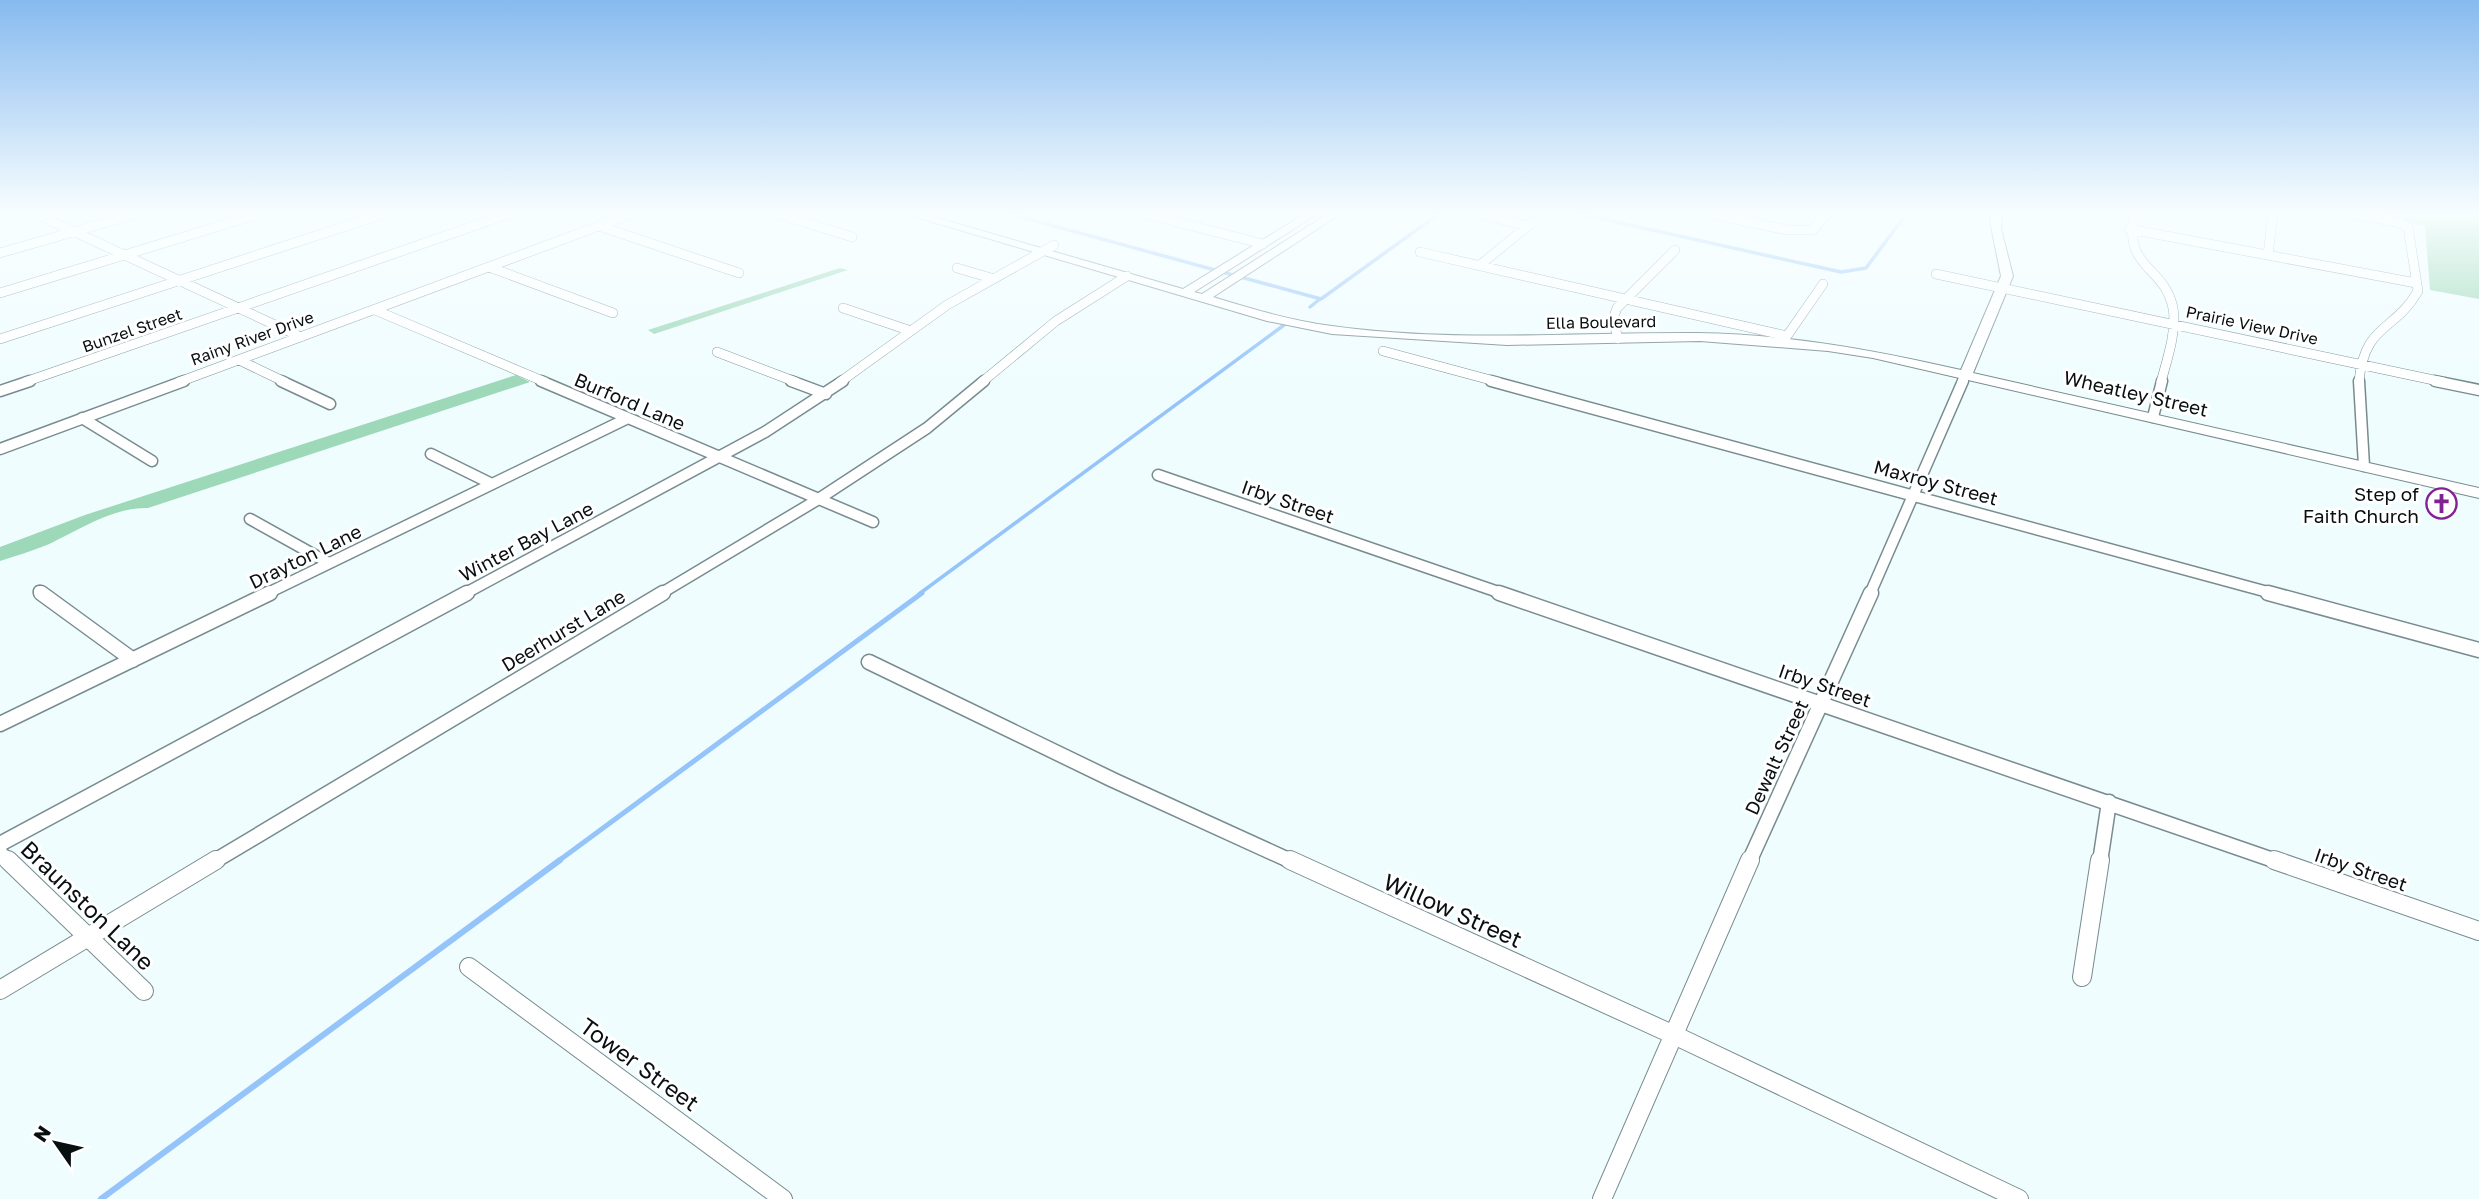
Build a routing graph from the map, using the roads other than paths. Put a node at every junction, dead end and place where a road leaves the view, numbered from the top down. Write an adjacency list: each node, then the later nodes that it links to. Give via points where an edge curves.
1 (79, 269): 31 (street)
2 (155, 269): 24 (street)
3 (214, 269): 24 (street)
4 (351, 269): 34 (street, Bunzel Street)
5 (484, 269): 36 (street, Rainy River Drive)
6 (494, 269): 37 (street)
7 (724, 269): 20 (street)
8 (960, 269): 23 (street)
9 (1008, 269): 23 (street, Winter Bay Lane)
10 (1103, 269): 22 (main road, Ella Boulevard)
11 (1143, 269): 26 (main road, Ella Boulevard)
12 (1224, 269): 26 (main road)
13 (1252, 269): 29 (main road)
14 (1497, 269): 33 (street, Wheatley Street)
15 (1655, 269): 33 (street)
16 (2007, 269): 28 (main road, Dewalt Street)
17 (2148, 269): 38 (street, via 2173,306)
18 (2341, 269): 25 (street)
19 (2414, 269): 25 (street)
20 (739, 274)
21 (1936, 274): 28 (street, Prairie View Drive)
22 (1128, 276): 30 (main road, Ella Boulevard); 66 (street, Deerhurst Lane, via 1056,321 927,428)
23 (991, 278): 39 (street, Winter Bay Lane)
24 (179, 280): 34 (street); 42 (street)
25 (2416, 283): 48 (street, via 2415,299 2373,334)
26 (1199, 284): 29 (main road, Ella Boulevard); 30 (main road)
27 (1823, 284): 44 (street)
28 (2003, 288): 38 (street, Prairie View Drive); 49 (main road, Dewalt Street)
29 (1218, 290): 32 (main road); 41 (main road, Ella Boulevard, via 1287,311)
30 (1186, 292): 32 (main road, Ella Boulevard)
31 (0, 293)
32 (1204, 298): 41 (main road, Ella Boulevard, via 1332,330)
33 (1625, 298): 43 (street, via 1613,319); 44 (street, Wheatley Street)
34 (238, 308): 40 (street); 51 (street, Bunzel Street)
35 (843, 308): 39 (street)
36 (374, 310): 40 (street, Rainy River Drive); 56 (street, Burford Lane)
37 (613, 313)
38 (2173, 324): 48 (street, Prairie View Drive); 54 (street)
39 (911, 331): 52 (street, Winter Bay Lane)
40 (301, 337): 47 (street, Rainy River Drive)
41 (1421, 337): 43 (main road, Ella Boulevard)
42 (0, 339)
43 (1618, 339): 44 (main road, Ella Boulevard)
44 (1784, 340): 49 (main road, Wheatley Street)
45 (1383, 351): 65 (street, Maxroy Street)
46 (717, 352): 52 (street)
47 (239, 360): 53 (street); 55 (street, Rainy River Drive)
48 (2360, 364): 50 (street, Prairie View Drive); 61 (street)
49 (1966, 373): 54 (main road, Wheatley Street); 65 (street, Dewalt Street)
50 (2479, 390)
51 (0, 391)
52 (826, 394): 59 (street, Winter Bay Lane)
53 (330, 404)
54 (2152, 416): 61 (main road, Wheatley Street)
55 (82, 418): 57 (street, Rainy River Drive); 60 (street)
56 (626, 419): 59 (street, Burford Lane); 63 (street, Drayton Lane)
57 (0, 449)
58 (432, 454): 63 (street)
59 (719, 457): 66 (street, Burford Lane); 77 (street, Winter Bay Lane)
60 (152, 461)
61 (2364, 466): 64 (main road, Wheatley Street)
62 (1158, 475): 74 (street, Irby Street)
63 (492, 484): 69 (street, Drayton Lane)
64 (2479, 493)
65 (1914, 494): 71 (street, Maxroy Street); 74 (street, Dewalt Street)
66 (817, 500): 68 (street, Burford Lane); 80 (street, Deerhurst Lane)
67 (250, 519): 69 (street)
68 (873, 522)
69 (329, 564): 72 (street, Drayton Lane)
70 (39, 591): 72 (street)
71 (2479, 650)
72 (133, 660): 75 (street, Drayton Lane)
73 (869, 662): 85 (street, Willow Street, via 1122,784)
74 (1822, 704): 76 (street, Irby Street); 85 (street, Dewalt Street)
75 (0, 724)
76 (2109, 802): 79 (street, Irby Street); 82 (street)
77 (0, 844)
78 (0, 853): 80 (street, Braunston Lane)
79 (2479, 931)
80 (88, 937): 83 (street, Deerhurst Lane); 84 (street, Braunston Lane)
81 (469, 967): 86 (street, Tower Street)
82 (2082, 977)
83 (0, 990)
84 (144, 991)
85 (1674, 1035): 87 (street, Dewalt Street); 88 (street, Willow Street)
86 (783, 1199)
87 (1602, 1199)
88 (2019, 1199)

